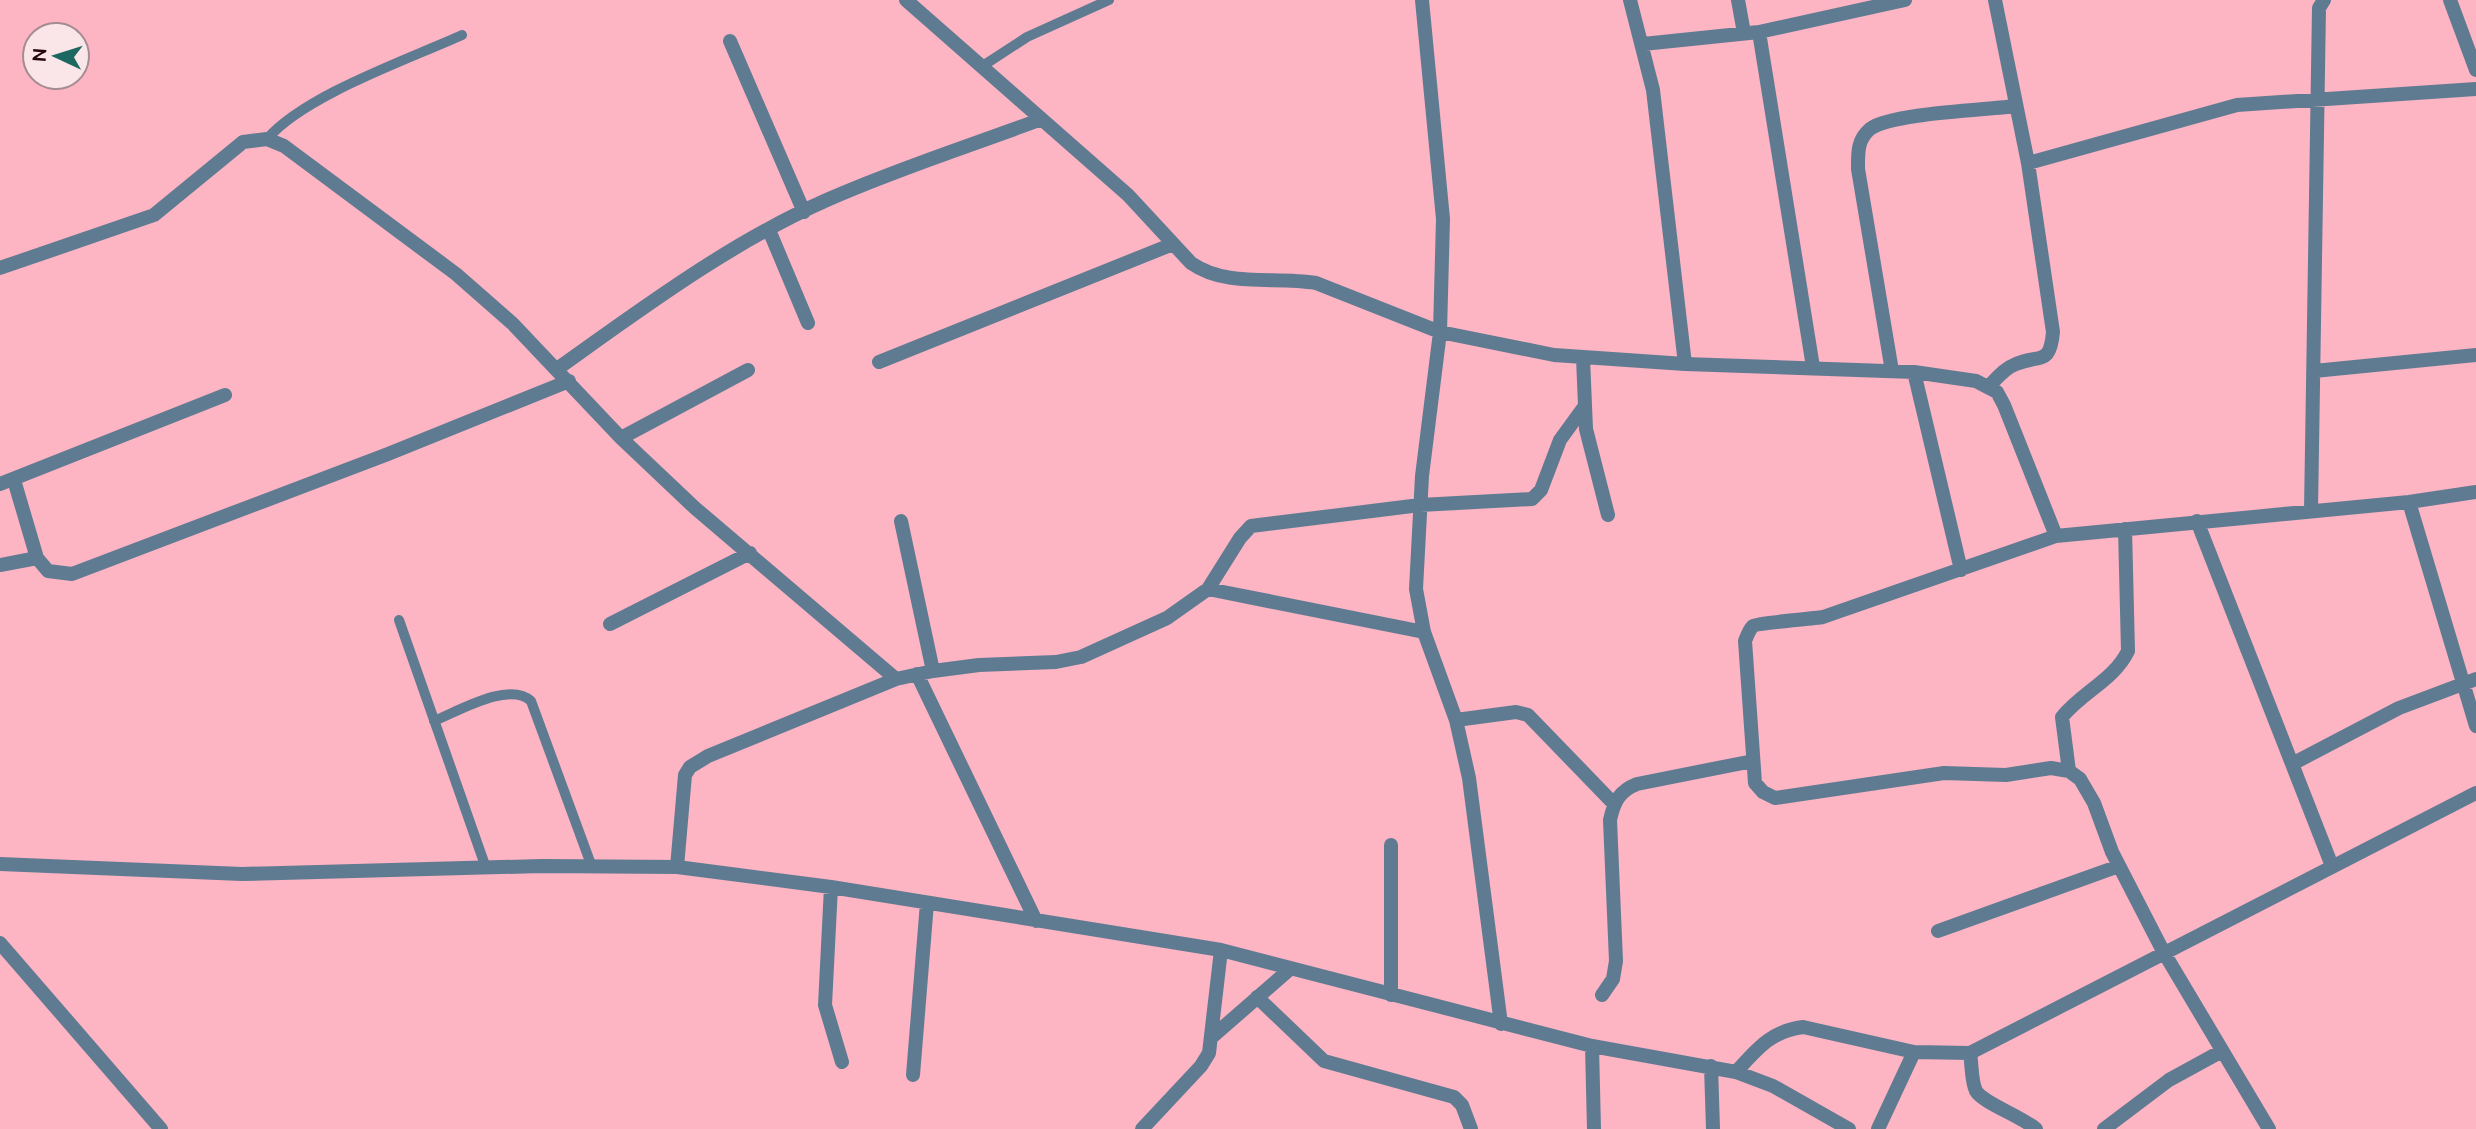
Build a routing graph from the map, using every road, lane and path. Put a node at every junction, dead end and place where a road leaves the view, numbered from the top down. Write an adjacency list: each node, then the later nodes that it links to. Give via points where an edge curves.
1 (906, 0): 14 (street)
2 (1109, 0): 14 (lane, via 1027,37)
3 (1422, 0): 27 (street, via 1443,219)
4 (1630, 0): 13 (street)
5 (1738, 0): 10 (street)
6 (1905, 0): 10 (street)
7 (1995, 0): 18 (street)
8 (2324, 0): 17 (street, via 2319,8)
9 (2451, 0): 15 (street)
10 (1752, 32): 13 (street); 32 (street)
11 (462, 35): 20 (lane, via 308,105)
12 (730, 41): 22 (street)
13 (1643, 44): 31 (street, via 1653,90)
14 (981, 67): 19 (street)
15 (2476, 70)
16 (2476, 89): 17 (street)
17 (2320, 101): 21 (street, via 2237,105); 36 (street)
18 (2016, 107): 21 (street); 35 (street, via 1890,120 1870,129 1858,146)
19 (1039, 120): 22 (street); 24 (street, via 1128,195)
20 (267, 139): 25 (street, via 255,138 233,149 154,215); 33 (street, via 284,146 456,274)
21 (2028, 163): 39 (street, via 2052,349 2044,358 2017,363)
22 (804, 212): 23 (street)
23 (769, 230): 26 (street); 33 (street, via 688,276)
24 (1173, 244): 27 (street, via 1191,263 1217,276 1316,283); 30 (street)
25 (0, 268)
26 (808, 323)
27 (1440, 332): 29 (street); 46 (street)
28 (2476, 355): 36 (street)
29 (1583, 358): 31 (street); 41 (street)
30 (879, 362)
31 (1685, 364): 32 (street)
32 (1813, 367): 35 (street)
33 (557, 369): 38 (street)
34 (748, 370): 42 (street)
35 (1892, 371): 37 (street)
36 (2314, 371): 47 (street)
37 (1914, 372): 39 (street); 56 (street)
38 (569, 380): 42 (street); 54 (street, via 72,574 48,570)
39 (1989, 386): 52 (street, via 2004,405)
40 (225, 396): 43 (street)
41 (1584, 407): 46 (street, via 1560,440 1541,490 1532,499); 48 (street)
42 (621, 438): 53 (street)
43 (7, 482): 54 (street)
44 (2476, 492): 45 (street)
45 (2409, 502): 47 (street); 64 (street)
46 (1420, 505): 57 (street, via 1251,526); 60 (street, via 1416,589)
47 (2311, 511): 50 (street)
48 (1608, 515)
49 (901, 521): 61 (street)
50 (2197, 522): 51 (street); 69 (street)
51 (2125, 529): 52 (street); 70 (street, via 2128,651 2120,667 2062,717)
52 (2056, 536): 56 (street)
53 (750, 554): 59 (street); 63 (street)
54 (37, 558): 55 (street)
55 (0, 565)
56 (1961, 570): 68 (street, via 1823,617 1758,623 1751,628 1745,641)
57 (1208, 589): 60 (street); 61 (street, via 1167,618 1081,657)
58 (399, 620): 66 (lane)
59 (610, 624)
60 (1424, 632): 65 (street)
61 (933, 670): 62 (street)
62 (917, 674): 63 (street); 82 (street)
63 (897, 680): 78 (street, via 690,767 682,788)
64 (2470, 681): 67 (street); 69 (street, via 2399,708)
65 (1456, 720): 72 (street, via 1516,712 1528,715); 91 (street, via 1469,778)
66 (434, 721): 77 (lane, via 504,693 524,695 531,701); 79 (lane)
67 (2476, 726)
68 (1753, 761): 70 (street, via 1755,783 1774,798 1933,774); 72 (street, via 1637,784 1623,790)
69 (2292, 764): 76 (street)
70 (2068, 771): 75 (street, via 2080,779 2094,803)
71 (2476, 793): 76 (street)
72 (1614, 804): 89 (street, via 1616,961 1613,979)
73 (1391, 845): 88 (street)
74 (0, 864): 79 (street, via 242,874)
75 (2119, 866): 83 (street); 86 (street)
76 (2332, 866): 86 (street)
77 (592, 867): 78 (street); 79 (street)
78 (677, 867): 80 (street)
79 (486, 868)
80 (831, 887): 81 (street); 97 (street, via 825,1005)
81 (927, 903): 82 (street); 100 (street)
82 (1036, 921): 85 (street)
83 (1938, 931)
84 (0, 943): 101 (street)
85 (1221, 950): 87 (street); 92 (street)
86 (2163, 951): 94 (street); 96 (street)
87 (1290, 969): 88 (street); 90 (street)
88 (1391, 995): 91 (street)
89 (1602, 995)
90 (1257, 997): 92 (street); 103 (street, via 1324,1061 1454,1097)
91 (1501, 1024): 93 (street)
92 (1212, 1037): 102 (street, via 1201,1066)
93 (1591, 1046): 98 (street); 104 (street)
94 (2222, 1051): 109 (street, via 2168,1080); 110 (street)
95 (1913, 1052): 96 (street); 99 (street, via 1803,1027 1766,1038); 107 (street)
96 (1970, 1053): 108 (street, via 1975,1089 1984,1101)
97 (842, 1062)
98 (1711, 1066): 99 (street); 105 (street)
99 (1736, 1072): 106 (street, via 1773,1086)
100 (913, 1075)
101 (161, 1129)
102 (1142, 1129)
103 (1471, 1129)
104 (1594, 1129)
105 (1713, 1129)
106 (1849, 1129)
107 (1878, 1129)
108 (2036, 1129)
109 (2104, 1129)
110 (2269, 1129)

